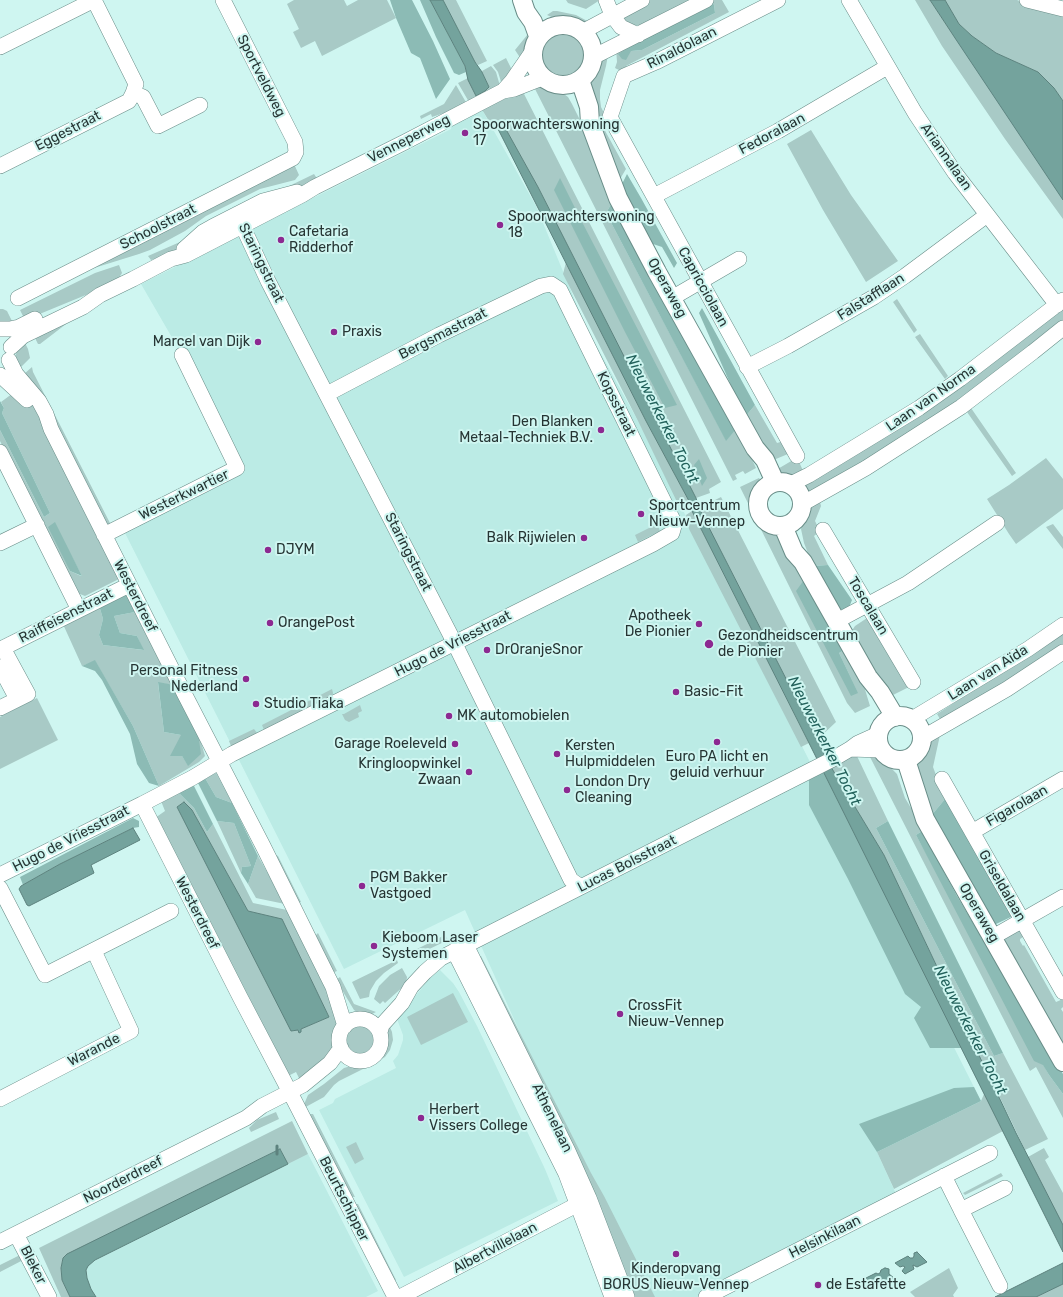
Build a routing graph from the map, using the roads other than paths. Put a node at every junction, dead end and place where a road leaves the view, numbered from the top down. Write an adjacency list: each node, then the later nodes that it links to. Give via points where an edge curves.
1 (94, 0): 15 (street); 21 (street, via 136,84)
2 (223, 0): 24 (street, Sportveldweg, via 295,142)
3 (522, 0): 14 (main road)
4 (606, 0): 11 (street)
5 (642, 0): 11 (street)
6 (706, 0): 13 (street)
7 (778, 0): 23 (street, Rinaldolaan, via 624,76)
8 (849, 0): 17 (street, Ariannalaan)
9 (1027, 0): 10 (street)
10 (1063, 9)
11 (612, 15): 12 (street); 13 (street, via 621,27)
12 (582, 32): 14 (main road, via 577,28 560,24); 16 (main road, via 592,47)
13 (638, 34): 16 (street)
14 (540, 39): 18 (main road, via 533,64); 20 (street, Venneperweg)
15 (0, 47)
16 (593, 57): 19 (main road, via 589,70)
17 (888, 67): 26 (street, Fedoralaan, via 778,131); 27 (street, Ariannalaan, via 955,173)
18 (542, 78): 19 (main road, via 555,84); 20 (street, Venneperweg)
19 (574, 83): 34 (main road, Operaweg, via 589,107 590,123 618,198)
20 (503, 91): 28 (street, Venneperweg, via 315,187 269,199)
21 (133, 93): 22 (street, via 143,97 158,126); 25 (street, Eggestraat, via 129,101)
22 (200, 105)
23 (610, 117): 26 (street, Capricciolaan)
24 (296, 152): 33 (street, Schoolstraat, via 293,158)
25 (0, 166)
26 (654, 196): 30 (street, Capricciolaan)
27 (987, 215): 35 (street, Ariannalaan); 40 (street, Falstafflaan, via 874,297)
28 (240, 220): 32 (street, Venneperweg, via 204,232 171,259); 42 (street, Staringstraat, via 268,281)
29 (739, 259): 30 (street)
30 (700, 281): 34 (street); 40 (street, Capricciolaan)
31 (560, 290): 42 (street, Bergsmastraat, via 551,284 541,286 439,335); 48 (street, Kopsstraat)
32 (100, 295): 37 (street, Venneperweg, via 81,300 19,327); 39 (street, Venneperweg, via 83,307 23,336)
33 (18, 298)
34 (672, 298): 46 (main road, Operaweg, via 754,448 765,460)
35 (1060, 302): 46 (street, Laan van Norma, via 919,408 809,475)
36 (1063, 328): 47 (street, Laan van Norma, via 961,407 866,468)
37 (1, 329): 39 (street, Westerdreef, via 8,337)
38 (182, 355): 53 (street, Westerkwartier, via 237,468)
39 (7, 359): 43 (street, Westerdreef, via 39,401)
40 (748, 368): 45 (street, Capricciolaan)
41 (0, 375): 43 (street, Westerdreef, via 34,406)
42 (327, 394): 60 (street, Staringstraat)
43 (51, 429): 53 (street, Westerdreef)
44 (0, 452): 51 (street)
45 (797, 456)
46 (777, 484): 47 (main road, via 796,488); 50 (main road, via 762,491 758,503 761,516 777,526)
47 (802, 504): 50 (main road, via 800,514)
48 (672, 518): 60 (street, Hugo de Vriesstraat, via 672,533)
49 (997, 523): 56 (street, via 908,583)
50 (788, 524): 58 (main road, via 794,552 803,562)
51 (37, 525): 54 (street); 57 (street)
52 (823, 530): 56 (street, Toscalaan)
53 (104, 535): 55 (street, Westerdreef)
54 (0, 543)
55 (129, 585): 57 (street, Raiffeisenstraat); 70 (street, Westerdreef)
56 (867, 605): 58 (street); 64 (street, Toscalaan)
57 (79, 610): 61 (street, Raiffeisenstraat)
58 (838, 621): 67 (main road, via 868,677 880,692)
59 (1063, 625): 67 (street, Laan van Aïda, via 1008,661)
60 (455, 644): 70 (street, Hugo de Vriesstraat); 76 (street, Staringstraat, via 571,880)
61 (2, 649): 65 (street, Raiffeisenstraat, via 28,694)
62 (1063, 652): 68 (street, Laan van Aïda, via 1007,689)
63 (0, 667): 65 (street)
64 (913, 682)
65 (17, 700): 66 (street)
66 (0, 708)
67 (890, 728): 68 (main road, via 917,723); 69 (main road, via 887,756); 76 (street, Lucas Bolsstraat)
68 (922, 738): 69 (main road, via 917,753)
69 (906, 760): 81 (main road, Operaweg, via 925,819)
70 (220, 762): 73 (street); 86 (street, Westerdreef, via 333,987)
71 (942, 779): 74 (street, Griseldalaan)
72 (1063, 779): 74 (street, Figarolaan)
73 (142, 804): 75 (street, Hugo de Vriesstraat); 90 (street, Westerdreef)
74 (972, 832): 80 (street, Griseldalaan)
75 (0, 875)
76 (581, 887): 82 (street, Lucas Bolsstraat)
77 (0, 888): 83 (street, via 45,975)
78 (1063, 897): 80 (street)
79 (171, 912): 83 (street)
80 (1022, 920): 81 (street); 85 (street, Griseldalaan)
81 (993, 937): 89 (main road, Operaweg)
82 (460, 948): 84 (street, Lucas Bolsstraat, via 440,958); 95 (street, Athenelaan, via 555,1151)
83 (94, 951): 91 (street, Warande, via 131,1031)
84 (411, 988): 86 (street, Lucas Bolsstraat, via 395,997 374,1018); 87 (street, Lucas Bolsstraat, via 402,1003 382,1025)
85 (1063, 992)
86 (357, 1022): 87 (street, via 376,1026); 88 (street, via 340,1034 339,1044)
87 (380, 1032): 88 (street, via 381,1043 372,1057 362,1061)
88 (346, 1053): 90 (street, Noorderdreef, via 330,1063)
89 (1063, 1062)
90 (292, 1096): 97 (street, Noorderdreef, via 262,1106 246,1118); 101 (street, Beurtschipper)
91 (0, 1099)
92 (990, 1153): 93 (street, Helsinkilaan)
93 (944, 1176): 96 (street); 105 (street, Helsinkilaan)
94 (1005, 1188): 96 (street)
95 (583, 1201): 102 (street, Albertvillelaan); 103 (street, Athenelaan); 104 (street, Athenelaan)
96 (961, 1210): 99 (street)
97 (16, 1234): 98 (street, Noorderdreef); 100 (street, Bleker)
98 (0, 1242)
99 (1000, 1286)
100 (49, 1297)
101 (395, 1297)
102 (400, 1297)
103 (612, 1297)
104 (626, 1297)
105 (706, 1297)

